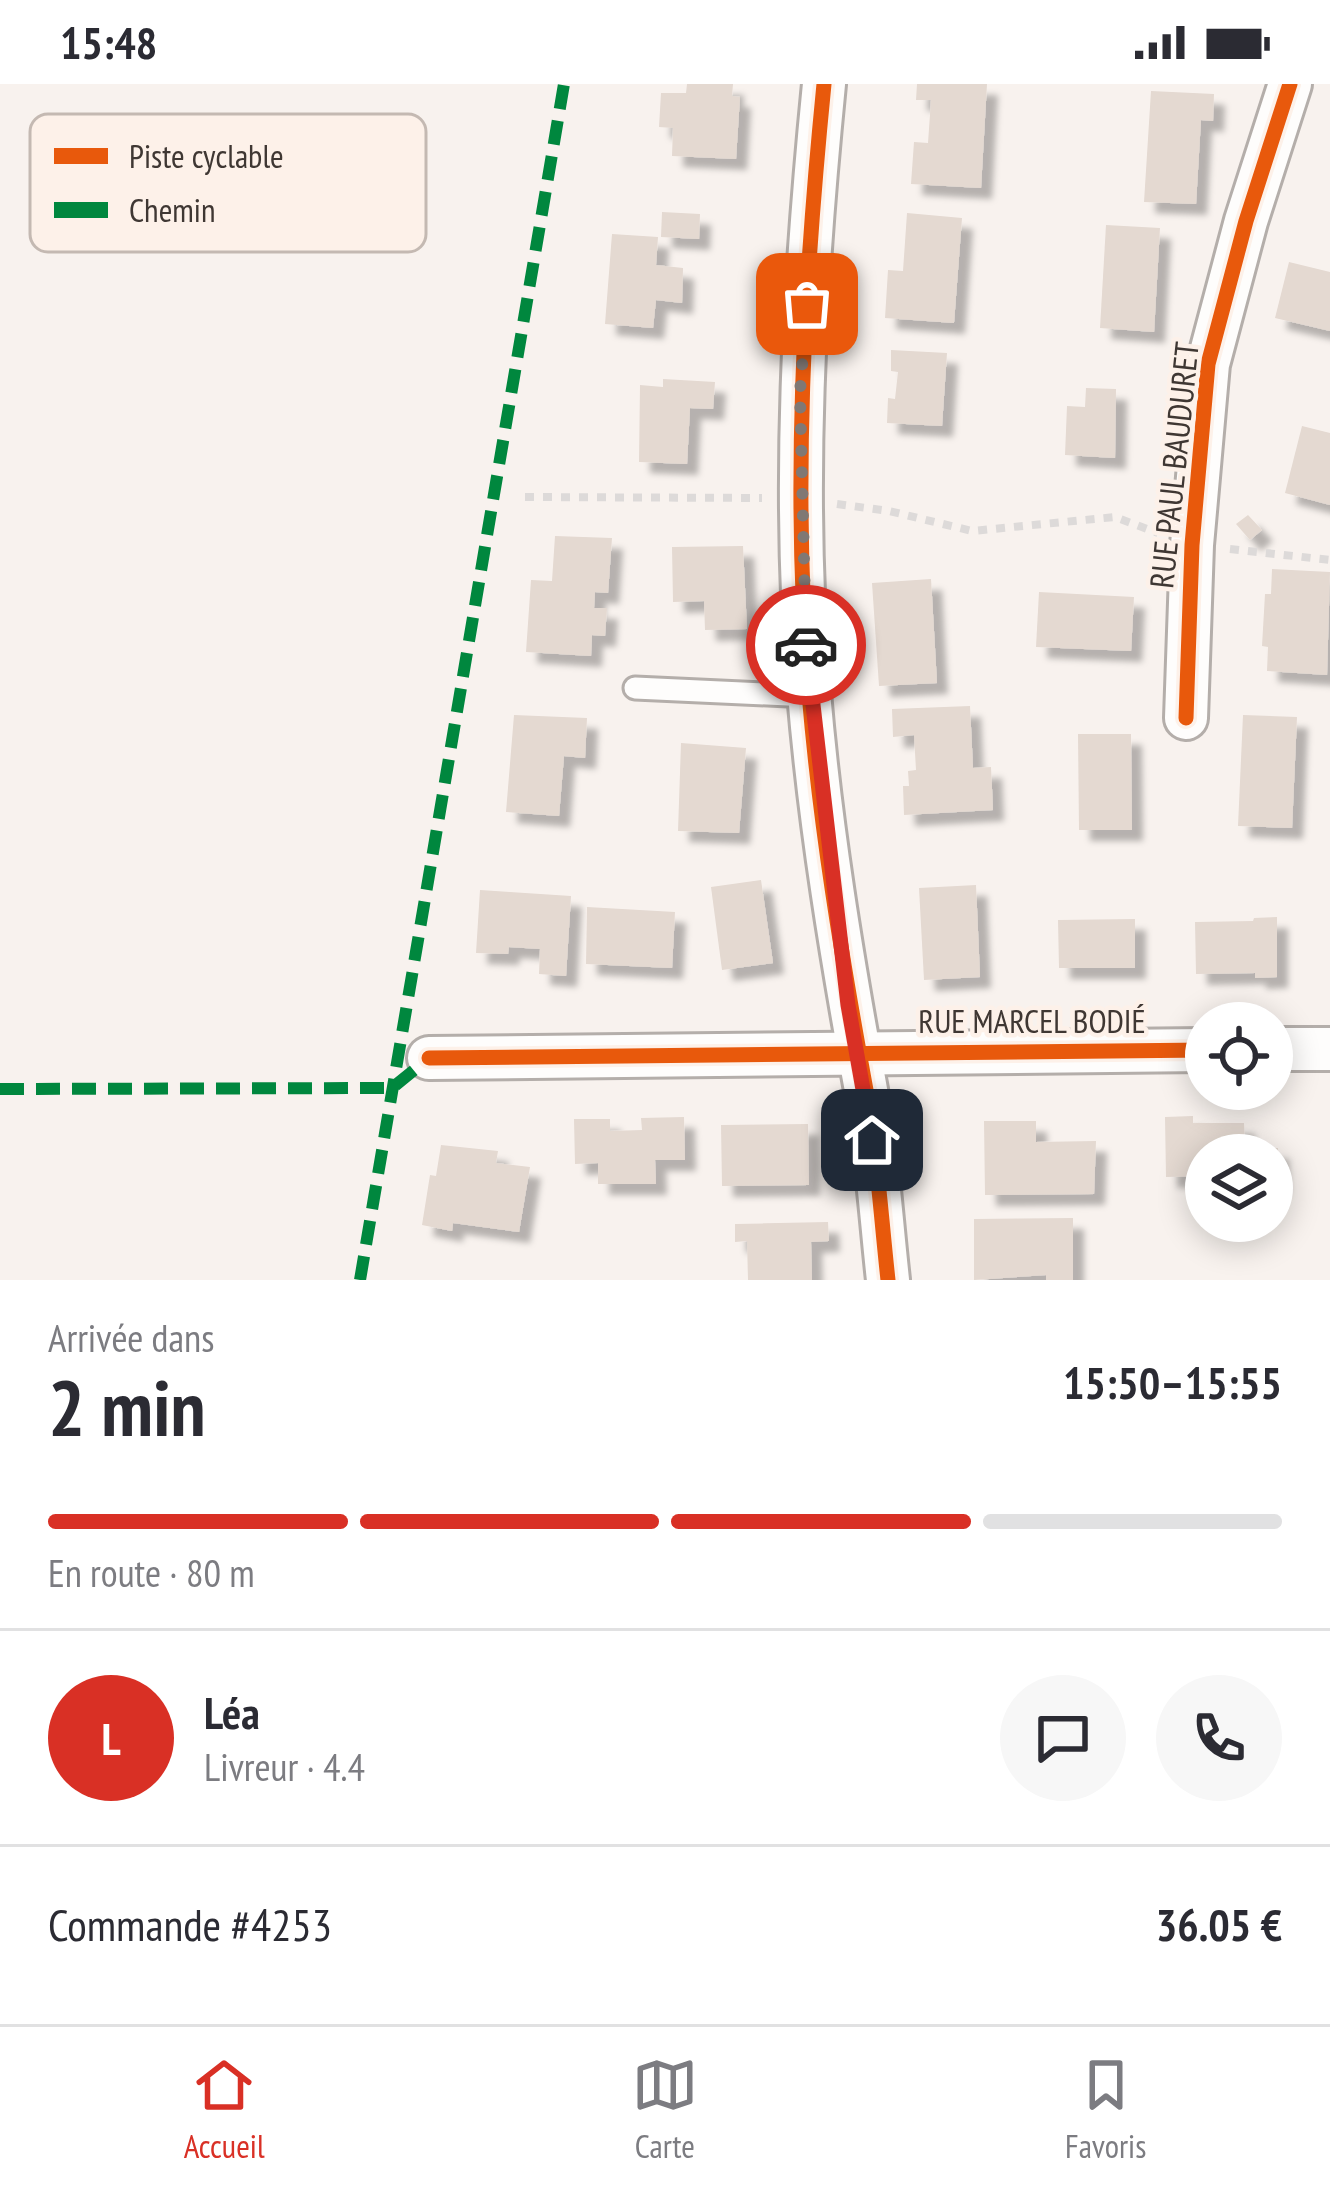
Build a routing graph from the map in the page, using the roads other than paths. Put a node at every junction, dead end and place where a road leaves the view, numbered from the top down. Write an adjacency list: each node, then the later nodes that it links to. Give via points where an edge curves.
1 (824, 84): 4 (street, via 800,392)
2 (1290, 84): 5 (street, RUE PAUL BAUDURET, via 1208,364)
3 (635, 688): 4 (lane)
4 (809, 696): 9 (street)
5 (1186, 718)
6 (1330, 1048): 7 (street)
7 (1293, 1049)
8 (1185, 1050): 9 (street, RUE MARCEL BODIÉ)
9 (858, 1053): 10 (street, RUE MARCEL BODIÉ); 11 (street)
10 (429, 1058)
11 (888, 1280)

